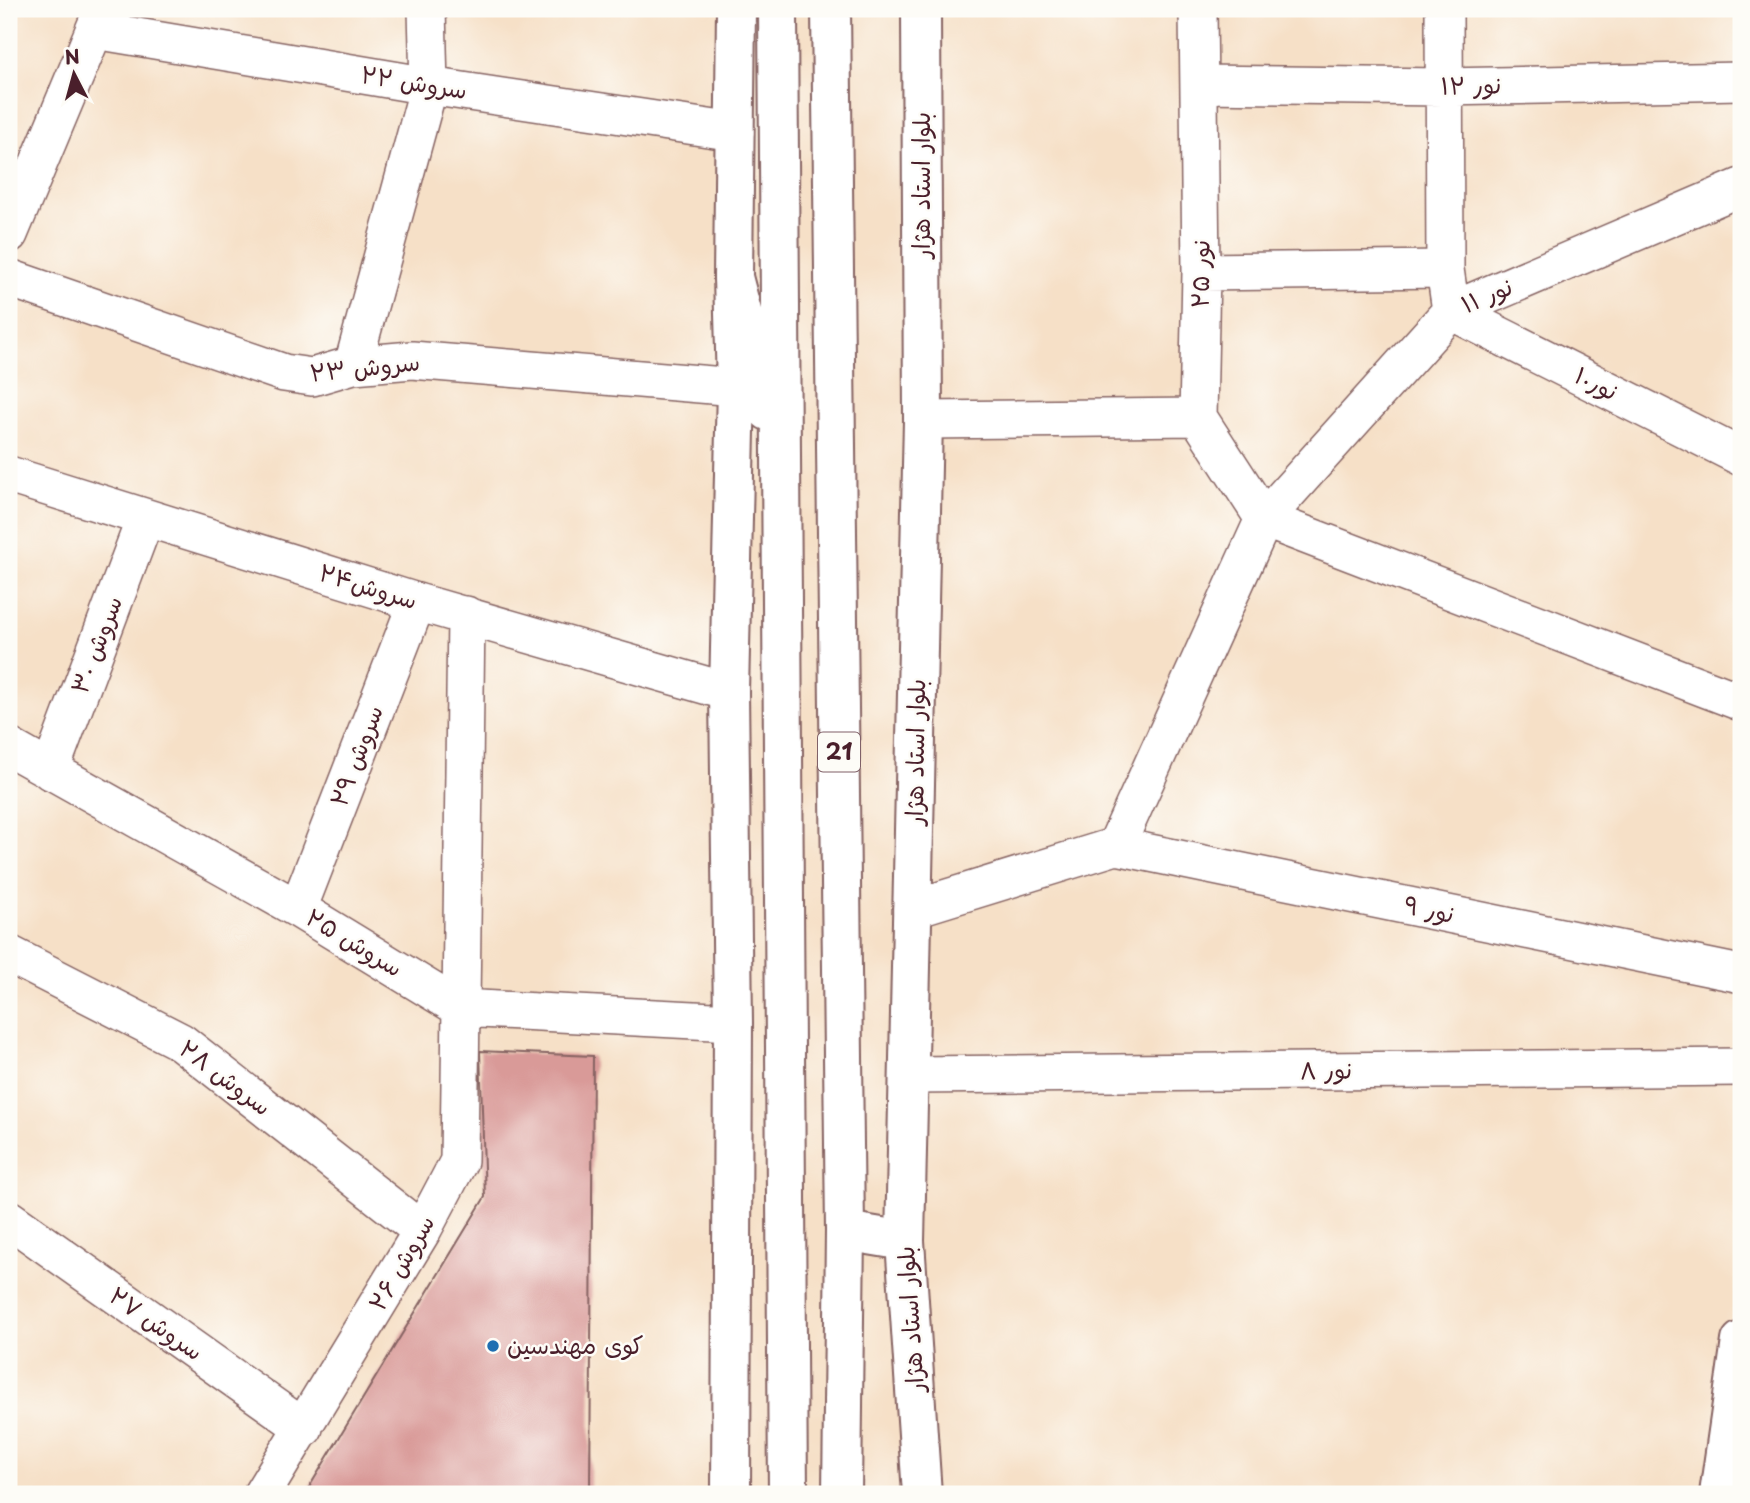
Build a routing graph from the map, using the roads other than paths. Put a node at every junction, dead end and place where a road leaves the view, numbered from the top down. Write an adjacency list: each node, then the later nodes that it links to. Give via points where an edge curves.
1 (427, 9): 11 (street)
2 (736, 9): 13 (main road)
3 (778, 9): 26 (main road, 21)
4 (831, 9): 47 (main road, 21)
5 (921, 9): 24 (main road, بلوار استاد هژار)
6 (1198, 9): 10 (street, نور ۲۵)
7 (1444, 9): 12 (street)
8 (99, 19): 11 (street, سروش ۲۲); 15 (street)
9 (1741, 82): 12 (street, نور ۱۲)
10 (1200, 84): 12 (street, نور ۱۲); 17 (street, نور ۲۵)
11 (429, 86): 13 (street, سروش ۲۲); 21 (street)
12 (1443, 87): 16 (street)
13 (735, 132): 18 (main road)
14 (1741, 187): 20 (street, نور ۱۱)
15 (9, 234)
16 (1445, 269): 17 (street); 20 (street)
17 (1202, 272): 23 (street, نور ۲۵)
18 (733, 277): 22 (main road); 26 (main road)
19 (9, 278): 21 (street, سروش ۲۳, via 284,373 312,377)
20 (1451, 311): 25 (street, نور۱۰); 29 (street, نور ۱۱)
21 (353, 365): 22 (street, سروش ۲۳, via 412,360)
22 (736, 387): 32 (main road)
23 (1198, 418): 24 (street); 29 (street)
24 (923, 420): 38 (main road, بلوار استاد هژار)
25 (1741, 457)
26 (783, 466): 53 (main road, 21)
27 (9, 475): 28 (street, سروش۲۴)
28 (145, 519): 30 (street, سروش۲۴); 35 (street, سروش ۳۰)
29 (1264, 519): 33 (street); 36 (street, نور ۱۱)
30 (417, 603): 31 (street, سروش۲۴); 37 (street, سروش ۲۹)
31 (466, 615): 32 (street, سروش۲۴); 41 (street, سروش ۲۶)
32 (730, 692): 42 (main road)
33 (1741, 702)
34 (9, 747): 35 (street, سروش ۲۵)
35 (50, 771): 37 (street, سروش ۲۵)
36 (1116, 846): 38 (street); 40 (street, نور ۹)
37 (298, 909): 41 (street, سروش ۲۵)
38 (912, 909): 44 (main road, بلوار استاد هژار)
39 (9, 954): 46 (street, سروش ۲۸, via 181,1042)
40 (1741, 974)
41 (460, 1008): 42 (street, سروش ۲۵); 46 (street, سروش ۲۶, via 458,1161)
42 (733, 1022): 52 (main road)
43 (1741, 1067): 44 (street, نور ۸)
44 (910, 1075): 48 (main road, بلوار استاد هژار)
45 (9, 1219): 50 (street, سروش ۲۷)
46 (422, 1231): 50 (street, سروش ۲۶)
47 (845, 1231): 48 (main road); 54 (main road, 21)
48 (905, 1241): 55 (main road, بلوار استاد هژار)
49 (1741, 1341): 56 (main road)
50 (304, 1428): 51 (street, سروش ۲۶)
51 (262, 1494)
52 (731, 1494)
53 (788, 1494)
54 (842, 1494)
55 (922, 1494)
56 (1719, 1494)

